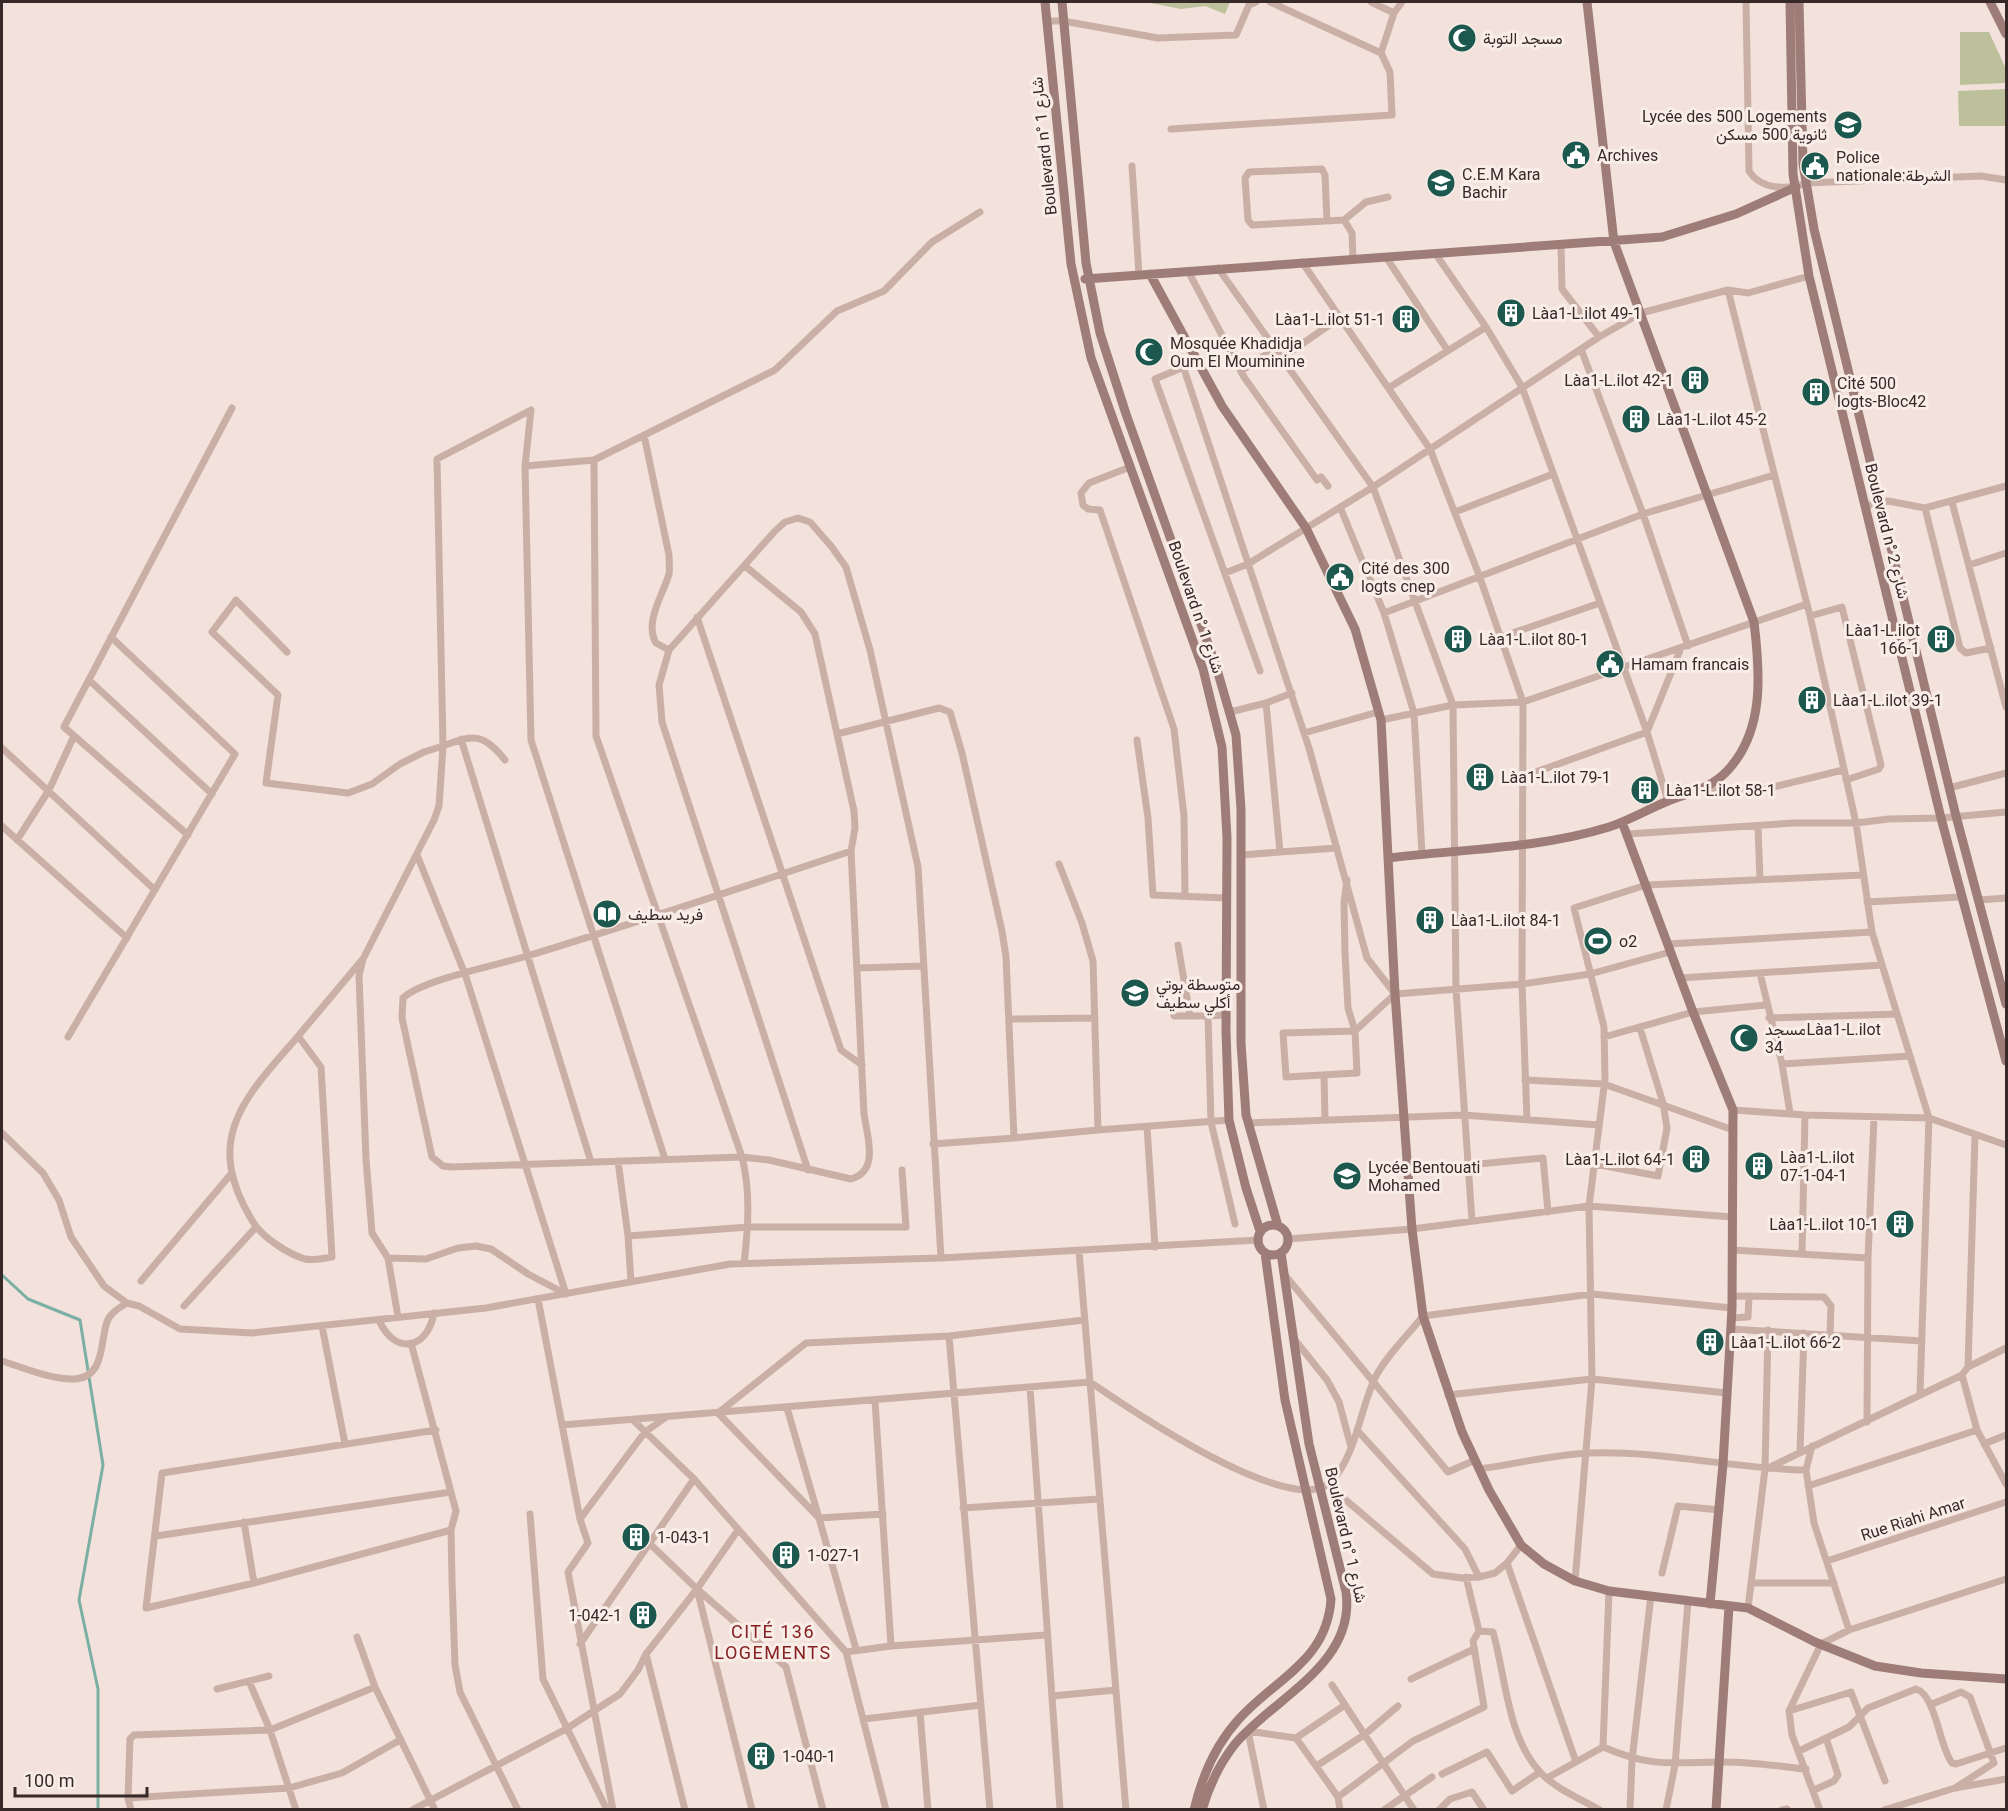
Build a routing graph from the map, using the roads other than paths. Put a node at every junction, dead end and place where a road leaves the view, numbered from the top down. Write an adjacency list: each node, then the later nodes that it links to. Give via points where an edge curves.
1 (1045, 2): 13 (main road, Boulevard n° شارع 1)
2 (1062, 2): 14 (main road, Boulevard n° شارع 1)
3 (1256, 2): 14 (street, via 1249,5 1236,35 1158,38)
4 (1270, 2): 16 (street)
5 (1371, 2): 12 (street)
6 (1402, 2): 12 (street)
7 (1587, 2): 26 (main road)
8 (1746, 2): 21 (street, via 1749,171 1755,181 1768,186)
9 (1790, 2): 21 (main road, Boulevard n° شارع 2)
10 (1799, 2): 20 (main road, Boulevard n° شارع 2, via 1803,164)
11 (1990, 2): 15 (main road)
12 (1394, 13): 16 (street)
13 (1046, 21): 14 (street); 38 (main road, Boulevard n° شارع 1)
14 (1064, 21): 37 (main road, Boulevard n° شارع 1)
15 (2005, 29)
16 (1381, 53): 17 (street, via 1390,72 1392,115)
17 (1171, 129)
18 (1132, 166): 34 (street)
19 (2007, 180): 20 (street, via 1981,176)
20 (1807, 183): 21 (street); 66 (main road, Boulevard n° شارع 2, via 1827,292)
21 (1796, 187): 26 (main road, via 1715,221 1662,237); 36 (main road, Boulevard n° شارع 2)
22 (1388, 197): 24 (street, via 1366,202)
23 (980, 212): 54 (street, via 933,242 884,291 837,311 775,370)
24 (1344, 220): 25 (street); 30 (street, via 1352,233)
25 (1327, 221): 25 (street, via 1322,169 1249,172 1245,178 1248,220 1252,225)
26 (1614, 243): 27 (main road); 40 (main road)
27 (1561, 245): 28 (main road); 43 (street, via 1562,289)
28 (1435, 254): 29 (main road); 42 (street)
29 (1386, 257): 30 (main road); 46 (street)
30 (1353, 259): 31 (main road)
31 (1302, 262): 32 (main road); 41 (street)
32 (1218, 268): 33 (main road); 44 (street)
33 (1188, 271): 35 (main road); 50 (street)
34 (1139, 274): 35 (main road); 37 (main road)
35 (1150, 274): 48 (main road)
36 (1809, 276): 39 (street, via 1748,293); 67 (main road, Boulevard n° شارع 2)
37 (1089, 279): 38 (main road); 102 (main road, Boulevard n° شارع 1, via 1108,364)
38 (1074, 280): 58 (main road, Boulevard n° شارع 1, via 1091,358)
39 (1728, 290): 40 (street); 60 (street)
40 (1641, 314): 43 (street); 64 (main road)
41 (1341, 317): 47 (street); 51 (street)
42 (1486, 327): 46 (street); 52 (street)
43 (1599, 337): 45 (street)
44 (1276, 348): 47 (street); 50 (street)
45 (1581, 349): 52 (street); 71 (street)
46 (1448, 351): 51 (street)
47 (1283, 357): 63 (street)
48 (1196, 362): 49 (street); 72 (main road)
49 (1184, 369): 75 (street); 78 (street, via 1155,379)
50 (1241, 371): 61 (street, via 1317,480 1321,477)
51 (1390, 387): 55 (street)
52 (1522, 387): 55 (street); 59 (street)
53 (232, 408): 88 (street)
54 (644, 435): 56 (street); 91 (street, via 669,555 669,573 652,633 656,643)
55 (1430, 449): 63 (street); 70 (street)
56 (594, 460): 57 (street); 157 (street, via 596,736)
57 (525, 466): 112 (street, via 531,410 437,459); 159 (street, via 531,740)
58 (1130, 467): 151 (street, via 1089,483 1081,493 1088,509 1100,510 1173,729 1184,816); 153 (main road, Boulevard n° شارع 1, via 1203,669 1222,747)
59 (1552, 474): 70 (street); 73 (street)
60 (1774, 475): 64 (street); 82 (street)
61 (1328, 486)
62 (2007, 486): 65 (street)
63 (1373, 487): 68 (street); 80 (street)
64 (1704, 494): 71 (street); 86 (main road)
65 (1952, 502): 69 (street); 76 (street)
66 (1879, 503): 67 (street); 69 (street, via 1906,502); 119 (main road, Boulevard n° شارع 2)
67 (1865, 506): 126 (main road, Boulevard n° شارع 2)
68 (1340, 507): 72 (street); 83 (street)
69 (1925, 508): 90 (street, via 1960,648 1966,653)
70 (1455, 512): 79 (street)
71 (1643, 514): 73 (street); 89 (street)
72 (1306, 528): 75 (street); 104 (main road, via 1355,629)
73 (1575, 539): 79 (street); 81 (street)
74 (2007, 553): 76 (street)
75 (1248, 564): 78 (street); 97 (street)
76 (1969, 565): 90 (street)
77 (745, 566): 85 (street); 105 (street, via 786,522 798,518 810,522 846,567); 108 (street, via 810,624 819,645)
78 (1225, 573): 94 (street)
79 (1479, 574): 80 (street); 87 (street)
80 (1417, 602): 83 (street); 100 (street)
81 (1600, 603): 87 (street); 93 (street)
82 (1807, 604): 84 (street); 86 (street)
83 (1383, 613): 103 (street)
84 (1810, 616): 115 (street); 118 (street, via 1842,607 1881,765)
85 (697, 617): 91 (street); 144 (street)
86 (1754, 622): 89 (street); 121 (main road, via 1759,684 1756,715 1743,749 1728,771)
87 (1502, 637): 98 (street)
88 (111, 638): 95 (street); 122 (street, via 235,754)
89 (1684, 647): 93 (street); 106 (street)
90 (1991, 648): 96 (street)
91 (669, 650): 150 (street, via 659,685 662,722)
92 (287, 652): 112 (street, via 236,600 212,632 278,695 266,783 348,793 372,784 424,752)
93 (1624, 668): 98 (street); 106 (street)
94 (1260, 670)
95 (89, 680): 109 (street, via 64,727); 122 (street)
96 (2004, 690): 101 (street)
97 (1292, 693): 99 (street); 107 (street)
98 (1522, 702): 100 (street); 117 (street)
99 (1266, 703): 102 (street); 137 (street)
100 (1453, 705): 103 (street); 138 (street)
101 (2007, 707)
102 (1230, 712): 141 (main road, Boulevard n° شارع 1, via 1239,766)
103 (1414, 713): 104 (street); 139 (street)
104 (1379, 716): 107 (street); 142 (main road)
105 (886, 721): 108 (street); 166 (street, via 918,867); 185 (street, via 939,708 950,712 1002,931)
106 (1647, 732): 117 (street); 123 (street)
107 (1304, 733): 135 (street)
108 (837, 734): 136 (street, via 854,811)
109 (74, 736): 120 (street); 132 (street)
110 (461, 739): 112 (street); 114 (street, via 483,738); 163 (street)
111 (1137, 740): 151 (street, via 1153,895)
112 (443, 746): 140 (street, via 439,806)
113 (2, 748): 120 (street)
114 (505, 760)
115 (1843, 770): 118 (street); 121 (street, via 1757,791)
116 (2007, 773): 119 (street)
117 (1522, 777): 134 (street)
118 (1846, 780): 128 (street)
119 (1949, 789): 125 (main road, Boulevard n° شارع 2)
120 (49, 790): 133 (street); 149 (street)
121 (1702, 790): 123 (main road)
122 (212, 794): 132 (street)
123 (1668, 801): 127 (main road)
124 (2007, 812): 125 (street)
125 (1956, 816): 126 (street); 155 (main road, Boulevard n° شارع 2)
126 (1941, 818): 128 (street); 152 (main road, Boulevard n° شارع 2)
127 (1622, 822): 131 (main road); 134 (main road)
128 (1856, 823): 129 (street, via 1794,823); 145 (street)
129 (1758, 828): 131 (street); 146 (street)
130 (2, 830): 133 (street)
131 (1628, 834): 148 (main road)
132 (188, 835): 149 (street)
133 (17, 840): 160 (street)
134 (1521, 844): 138 (main road); 172 (street)
135 (1337, 848): 137 (street); 147 (street)
136 (851, 851): 144 (street); 167 (street)
137 (1280, 852): 141 (street)
138 (1453, 853): 139 (main road); 173 (street)
139 (1422, 854): 142 (main road)
140 (417, 855): 164 (street); 169 (street)
141 (1241, 855): 210 (main road, Boulevard n° شارع 1, via 1241,1044)
142 (1388, 858): 174 (main road)
143 (1059, 864): 183 (street, via 1093,961)
144 (781, 874): 150 (street); 194 (street, via 841,1050)
145 (1862, 875): 146 (street); 156 (street)
146 (1760, 879): 148 (street)
147 (1347, 880): 174 (street, via 1367,958); 187 (street, via 1345,953 1348,1008)
148 (1646, 885): 162 (main road); 170 (street, via 1574,908)
149 (155, 890): 160 (street)
150 (720, 895): 157 (street); 227 (street)
151 (1185, 896): 153 (street)
152 (1961, 897): 156 (street); 192 (main road, Boulevard n° شارع 2)
153 (1226, 898): 180 (main road, Boulevard n° شارع 1)
154 (2007, 898): 155 (street)
155 (1978, 900): 175 (main road, Boulevard n° شارع 2)
156 (1867, 902): 158 (street)
157 (656, 913): 159 (street); 220 (street)
158 (1872, 932): 162 (street); 165 (street)
159 (595, 934): 163 (street); 221 (street)
160 (127, 938): 189 (street)
161 (1178, 945): 181 (street)
162 (1669, 948): 170 (street); 171 (main road)
163 (527, 956): 169 (street); 223 (street)
164 (363, 958): 188 (street); 248 (street, via 359,976 372,1233)
165 (1882, 965): 168 (street); 179 (street)
166 (922, 966): 167 (street); 218 (street)
167 (858, 968): 194 (street)
168 (1760, 973): 171 (street); 176 (street)
169 (465, 974): 225 (street); 225 (street, via 418,987 403,998 401,1007 429,1151 443,1166)
170 (1590, 974): 172 (street); 190 (street)
171 (1680, 978): 178 (main road)
172 (1522, 984): 173 (street); 196 (street)
173 (1456, 989): 174 (street); 201 (street)
174 (1395, 994): 187 (street); 204 (main road)
175 (2007, 1004)
176 (1766, 1005): 178 (street); 184 (street)
177 (1171, 1006): 181 (street, via 1174,1016)
178 (1693, 1011): 186 (street); 199 (main road)
179 (1897, 1014): 184 (street); 191 (street)
180 (1226, 1015): 182 (street); 207 (main road, Boulevard n° شارع 1)
181 (1190, 1016): 182 (street)
182 (1208, 1016): 209 (street)
183 (1093, 1018): 185 (street); 213 (street)
184 (1769, 1018): 193 (street)
185 (1009, 1019): 217 (street)
186 (1640, 1028): 190 (street); 198 (street)
187 (1355, 1031): 195 (street, via 1357,1073); 195 (street, via 1283,1033 1286,1077)
188 (298, 1036): 229 (street, via 240,1107 230,1148); 236 (street, via 321,1067 332,1257 307,1260 286,1250)
189 (68, 1037)
190 (1604, 1037): 197 (street)
191 (1910, 1056): 193 (street); 205 (street)
192 (2007, 1061)
193 (1782, 1064): 200 (street)
194 (862, 1065): 227 (street, via 868,1166 859,1177 851,1179)
195 (1324, 1075): 208 (street)
196 (1525, 1080): 197 (street); 206 (street)
197 (1604, 1084): 198 (street); 211 (street)
198 (1664, 1103): 214 (street); 224 (street, via 1667,1128 1658,1176)
199 (1733, 1110): 200 (street); 214 (main road)
200 (1790, 1113): 202 (street)
201 (1464, 1115): 204 (street); 206 (street); 226 (street)
202 (1805, 1115): 203 (street); 247 (street)
203 (1874, 1117): 205 (street); 250 (street)
204 (1405, 1118): 208 (street); 238 (main road)
205 (1929, 1118): 216 (street); 276 (street)
206 (1527, 1119): 211 (street)
207 (1229, 1120): 209 (street); 240 (main road, Boulevard n° شارع 1)
208 (1325, 1120): 210 (street)
209 (1211, 1122): 212 (street); 234 (street)
210 (1248, 1123): 235 (main road, Boulevard n° شارع 1)
211 (1599, 1125): 224 (street)
212 (1147, 1127): 213 (street); 242 (street)
213 (1098, 1130): 217 (street)
214 (1733, 1130): 232 (main road)
215 (2, 1133): 260 (street, via 43,1173 71,1237 104,1286)
216 (1976, 1135): 219 (street); 280 (street)
217 (1014, 1138): 218 (street)
218 (933, 1144): 249 (street)
219 (2007, 1145)
220 (742, 1157): 221 (street); 227 (street); 237 (street)
221 (665, 1159): 222 (street)
222 (618, 1161): 223 (street); 239 (street)
223 (591, 1162): 225 (street)
224 (1594, 1164): 230 (street)
225 (527, 1165): 255 (street)
226 (1468, 1166): 231 (street, via 1543,1158); 233 (street)
227 (808, 1170)
228 (902, 1170): 237 (street, via 906,1227)
229 (231, 1174): 236 (street, via 237,1197); 253 (street)
230 (1589, 1206): 231 (street); 232 (street); 256 (street)
231 (1548, 1212): 233 (street)
232 (1732, 1217): 243 (main road)
233 (1472, 1221): 238 (street)
234 (1235, 1224)
235 (1278, 1226): 240 (main road, via 1268,1226); 241 (main road)
236 (256, 1227): 261 (street)
237 (748, 1227): 239 (street); 251 (street)
238 (1412, 1229): 241 (street); 264 (main road)
239 (628, 1236): 254 (street)
240 (1259, 1236): 242 (street); 245 (main road, via 1259,1247)
241 (1288, 1239): 246 (main road)
242 (1155, 1247): 244 (street)
243 (1732, 1250): 247 (street); 257 (main road)
244 (1079, 1251): 249 (street); 267 (street)
245 (1265, 1253): 246 (main road); 316 (main road, Boulevard n° شارع 1, via 1285,1400)
246 (1281, 1253): 252 (main road, Boulevard n° شارع 1)
247 (1802, 1254): 250 (street)
248 (388, 1258): 255 (street, via 426,1259 458,1248 491,1249); 265 (street)
249 (941, 1258): 251 (street)
250 (1868, 1258): 275 (street)
251 (744, 1264): 254 (street)
252 (1283, 1272): 274 (main road, Boulevard n° شارع 1); 284 (street)
253 (141, 1281)
254 (631, 1282): 255 (street)
255 (566, 1294): 259 (street)
256 (1592, 1294): 262 (street); 264 (street); 282 (street)
257 (1732, 1296): 258 (street); 262 (main road)
258 (1749, 1296): 268 (street, via 1748,1317); 272 (street, via 1824,1297 1831,1306)
259 (538, 1299): 263 (street); 296 (street)
260 (127, 1303): 269 (street, via 180,1329 200,1332 252,1333); 279 (street, via 107,1321 96,1367 77,1379)
261 (184, 1306)
262 (1732, 1308): 268 (main road)
263 (434, 1313): 265 (street); 277 (street, via 430,1330 418,1342)
264 (1423, 1316): 284 (street); 289 (main road)
265 (398, 1317): 266 (street)
266 (379, 1320): 269 (street); 277 (street, via 386,1335 401,1344)
267 (1084, 1320): 273 (street); 283 (street)
268 (1731, 1323): 270 (street); 286 (main road)
269 (322, 1326): 302 (street)
270 (1768, 1330): 271 (street); 310 (street)
271 (1804, 1333): 272 (street); 306 (street)
272 (1830, 1334): 275 (street)
273 (948, 1336): 288 (street); 292 (street, via 806,1343)
274 (1291, 1336): 305 (street, via 1327,1380 1339,1402); 314 (main road, Boulevard n° شارع 1, via 1309,1444)
275 (1868, 1338): 276 (street); 295 (street)
276 (1922, 1341): 287 (street)
277 (411, 1343): 297 (street)
278 (2007, 1348): 280 (street)
279 (2, 1362)
280 (1968, 1367): 281 (street)
281 (1962, 1375): 287 (street); 299 (street)
282 (1592, 1379): 286 (street); 289 (street); 307 (street)
283 (1090, 1382): 285 (street); 316 (street, via 1230,1467 1262,1482); 318 (street)
284 (1373, 1384): 298 (street); 309 (street, via 1448,1472)
285 (1030, 1387): 288 (street); 320 (street)
286 (1727, 1393): 308 (main road)
287 (1920, 1393): 295 (street)
288 (953, 1394): 290 (street); 321 (street)
289 (1448, 1395): 309 (main road)
290 (875, 1401): 291 (street); 324 (street)
291 (787, 1408): 292 (street); 325 (street)
292 (718, 1413): 293 (street); 325 (street)
293 (666, 1417): 294 (street); 300 (street)
294 (633, 1420): 296 (street); 300 (street)
295 (1867, 1422): 304 (street)
296 (562, 1425): 326 (street)
297 (436, 1430): 302 (street); 317 (street)
298 (1357, 1430): 305 (street); 336 (street, via 1465,1549)
299 (1977, 1430): 303 (street); 315 (street)
300 (645, 1432): 312 (street); 326 (street)
301 (2007, 1435): 303 (street)
302 (345, 1444): 330 (street, via 162,1473)
303 (1984, 1444): 313 (street)
304 (1812, 1446): 306 (street); 311 (street)
305 (1351, 1447): 314 (street, via 1334,1479)
306 (1800, 1451): 310 (street)
307 (1587, 1453): 308 (street); 309 (street); 339 (street)
308 (1723, 1464): 310 (street); 322 (main road)
309 (1477, 1465): 332 (main road)
310 (1765, 1469): 311 (street); 340 (street)
311 (1806, 1470): 315 (street)
312 (693, 1479): 329 (street); 331 (street)
313 (2007, 1484)
314 (1325, 1486): 316 (street); 337 (street, via 1433,1574); 382 (main road, Boulevard n° شارع 1, via 1348,1617 1322,1664)
315 (1808, 1486): 333 (street, via 1814,1522)
316 (1307, 1490): 429 (main road, Boulevard n° شارع 1, via 1331,1599 1325,1630 1303,1663 1226,1735 1208,1767)
317 (451, 1492): 327 (street); 328 (street, via 456,1512)
318 (1100, 1499): 320 (street); 369 (street)
319 (2007, 1502): 333 (street, Rue Riahi Amar)
320 (1039, 1505): 321 (street); 352 (street)
321 (963, 1508): 354 (street)
322 (1720, 1510): 335 (street, via 1678,1506); 347 (main road)
323 (530, 1514): 380 (street, via 540,1664)
324 (883, 1514): 325 (street); 357 (street)
325 (819, 1518): 358 (street)
326 (580, 1519): 355 (street, via 588,1543 568,1572)
327 (244, 1522): 330 (street); 341 (street)
328 (452, 1530): 341 (street); 397 (street, via 455,1665 460,1692)
329 (738, 1530): 343 (street); 360 (street)
330 (156, 1536): 341 (street, via 146,1608)
331 (649, 1543): 343 (street); 355 (street)
332 (1521, 1545): 334 (street); 339 (main road)
333 (1827, 1561): 342 (street)
334 (1507, 1563): 336 (street, via 1494,1573); 392 (street)
335 (1662, 1573)
336 (1479, 1577): 337 (street)
337 (1466, 1578): 351 (street)
338 (2007, 1579): 350 (street)
339 (1575, 1581): 344 (main road)
340 (1751, 1582): 342 (street); 349 (street)
341 (254, 1583)
342 (1834, 1583): 350 (street)
343 (697, 1589): 361 (street); 422 (street); 423 (street, via 786,1667)
344 (1609, 1591): 345 (main road); 387 (street)
345 (1651, 1595): 346 (main road); 391 (street)
346 (1688, 1601): 347 (main road); 396 (street)
347 (1710, 1604): 348 (main road)
348 (1730, 1606): 349 (main road); 393 (main road)
349 (1748, 1608): 356 (main road)
350 (1849, 1630): 356 (street)
351 (1479, 1631): 359 (street, via 1473,1641); 400 (street, via 1493,1632 1515,1729)
352 (1046, 1635): 354 (street); 370 (street)
353 (357, 1637): 367 (street)
354 (975, 1639): 357 (street); 371 (street)
355 (580, 1644): 376 (street)
356 (1821, 1644): 363 (main road, via 1875,1666); 375 (street)
357 (891, 1646): 358 (street)
358 (856, 1649): 360 (street)
359 (1474, 1649): 364 (street); 394 (street, via 1484,1707 1413,1741)
360 (846, 1652): 379 (street)
361 (646, 1654): 376 (street, via 620,1694); 421 (street)
362 (269, 1676): 365 (street)
363 (2007, 1678)
364 (1411, 1679)
365 (249, 1681): 368 (street); 381 (street)
366 (1332, 1685): 372 (street)
367 (375, 1687): 381 (street); 386 (street)
368 (217, 1689)
369 (1116, 1690): 370 (street); 428 (street)
370 (1052, 1696): 427 (street)
371 (981, 1705): 377 (street); 426 (street)
372 (1345, 1705): 383 (street); 384 (street)
373 (1930, 1705): 378 (street, via 1924,1693 1916,1689); 390 (street, via 1952,1763); 390 (street, via 1961,1692 1970,1697)
374 (1398, 1706): 383 (street)
375 (1789, 1711): 378 (street, via 1846,1692 1854,1695); 389 (street)
376 (593, 1712): 380 (street); 420 (street)
377 (920, 1712): 379 (street); 425 (street)
378 (1861, 1714): 385 (street, via 1850,1727); 405 (street)
379 (864, 1719): 424 (street)
380 (566, 1729): 397 (street); 419 (street)
381 (270, 1730): 407 (street); 412 (street, via 134,1735 130,1739)
382 (1248, 1731): 384 (street); 430 (main road, Boulevard n° شارع 1, via 1225,1759); 431 (street)
383 (1364, 1735): 394 (street); 395 (street)
384 (1296, 1738): 395 (street)
385 (1826, 1738): 389 (street); 409 (street, via 1838,1776)
386 (400, 1740): 407 (street, via 342,1773); 413 (street)
387 (1603, 1747): 391 (street); 392 (street)
388 (2007, 1748): 390 (street)
389 (1799, 1751): 399 (street)
390 (1990, 1754): 398 (street, via 1994,1763)
391 (1632, 1760): 396 (street); 438 (street)
392 (1576, 1762): 403 (street)
393 (1718, 1762): 396 (street); 399 (street); 440 (main road)
394 (1383, 1764): 410 (street); 411 (street)
395 (1318, 1765): 411 (street)
396 (1675, 1765): 439 (street)
397 (497, 1767): 413 (street); 418 (street)
398 (1990, 1767): 406 (street); 408 (street)
399 (1806, 1769): 409 (street)
400 (1540, 1772): 401 (street, via 1512,1791 1487,1752); 403 (street)
401 (1442, 1774)
402 (1432, 1777): 410 (street)
403 (1547, 1778): 437 (street)
404 (2007, 1779): 406 (street)
405 (1885, 1781)
406 (1995, 1782): 408 (street)
407 (289, 1788): 412 (street); 415 (street)
408 (1955, 1788): 444 (street)
409 (1814, 1790): 443 (street)
410 (1405, 1796): 433 (street); 434 (street)
411 (1338, 1797): 432 (street)
412 (128, 1798): 414 (street)
413 (430, 1801): 416 (street); 417 (street)
414 (131, 1809)
415 (296, 1809)
416 (412, 1809)
417 (435, 1809)
418 (518, 1809)
419 (608, 1809)
420 (613, 1809)
421 (685, 1809)
422 (752, 1809)
423 (823, 1809)
424 (886, 1809)
425 (928, 1809)
426 (990, 1809)
427 (1060, 1809)
428 (1126, 1809)
429 (1194, 1809)
430 (1203, 1809)
431 (1264, 1809)
432 (1340, 1809)
433 (1384, 1809)
434 (1414, 1809)
435 (1439, 1809): 436 (street, via 1450,1799 1472,1792)
436 (1484, 1809)
437 (1600, 1809)
438 (1630, 1809)
439 (1666, 1809)
440 (1716, 1809)
441 (1782, 1809): 442 (street)
442 (1787, 1809)
443 (1820, 1809)
444 (1884, 1809)

